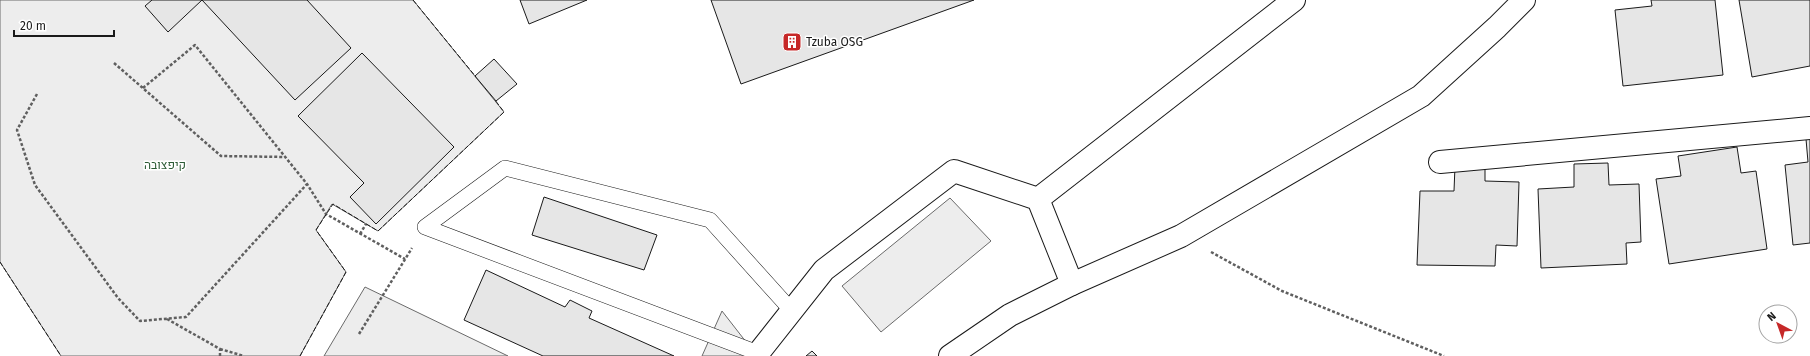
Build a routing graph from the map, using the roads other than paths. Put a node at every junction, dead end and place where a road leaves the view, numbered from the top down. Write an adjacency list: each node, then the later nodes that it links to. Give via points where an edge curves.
1 (1294, 0): 5 (street)
2 (1524, 0): 6 (street, via 1497,28 1421,96 1181,236)
3 (1810, 128): 4 (street)
4 (1440, 162)
5 (1038, 199): 6 (street); 7 (street, via 954,171 824,270)
6 (1072, 284): 9 (street, via 1010,315)
7 (792, 311): 8 (street); 8 (lane, via 710,220 505,168 425,227)
8 (757, 355)
9 (950, 356)

